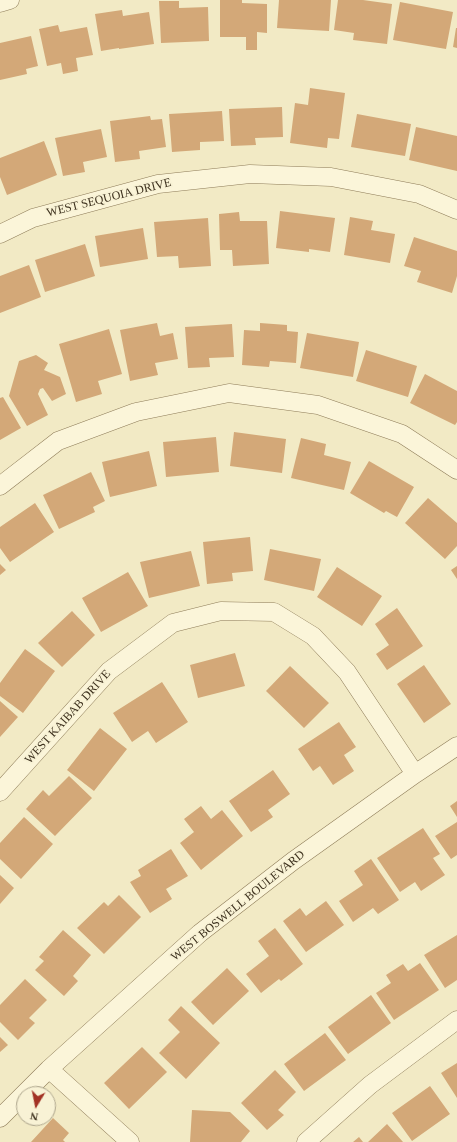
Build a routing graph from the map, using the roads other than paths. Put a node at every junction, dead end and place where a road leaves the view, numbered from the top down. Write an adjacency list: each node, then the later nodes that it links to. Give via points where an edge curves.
1 (10, 0): 2 (street)
2 (0, 3)
3 (457, 210): 4 (street, WEST SEQUOIA DRIVE, via 419,194 331,177 250,174 158,184 34,218)
4 (0, 234)
5 (457, 470): 6 (street, via 402,434 318,406 229,393 136,412 58,441)
6 (0, 486)
7 (457, 746): 8 (street, WEST BOSWELL BOULEVARD)
8 (414, 774): 9 (street, WEST KAIBAB DRIVE, via 347,672 313,636 274,612 221,612 173,623 109,671); 11 (street, WEST BOSWELL BOULEVARD, via 293,861 200,933)
9 (0, 792)
10 (457, 1020): 14 (street, via 370,1085)
11 (49, 1069): 12 (street, WEST BOSWELL BOULEVARD); 13 (street)
12 (0, 1118)
13 (130, 1142)
14 (306, 1142)

